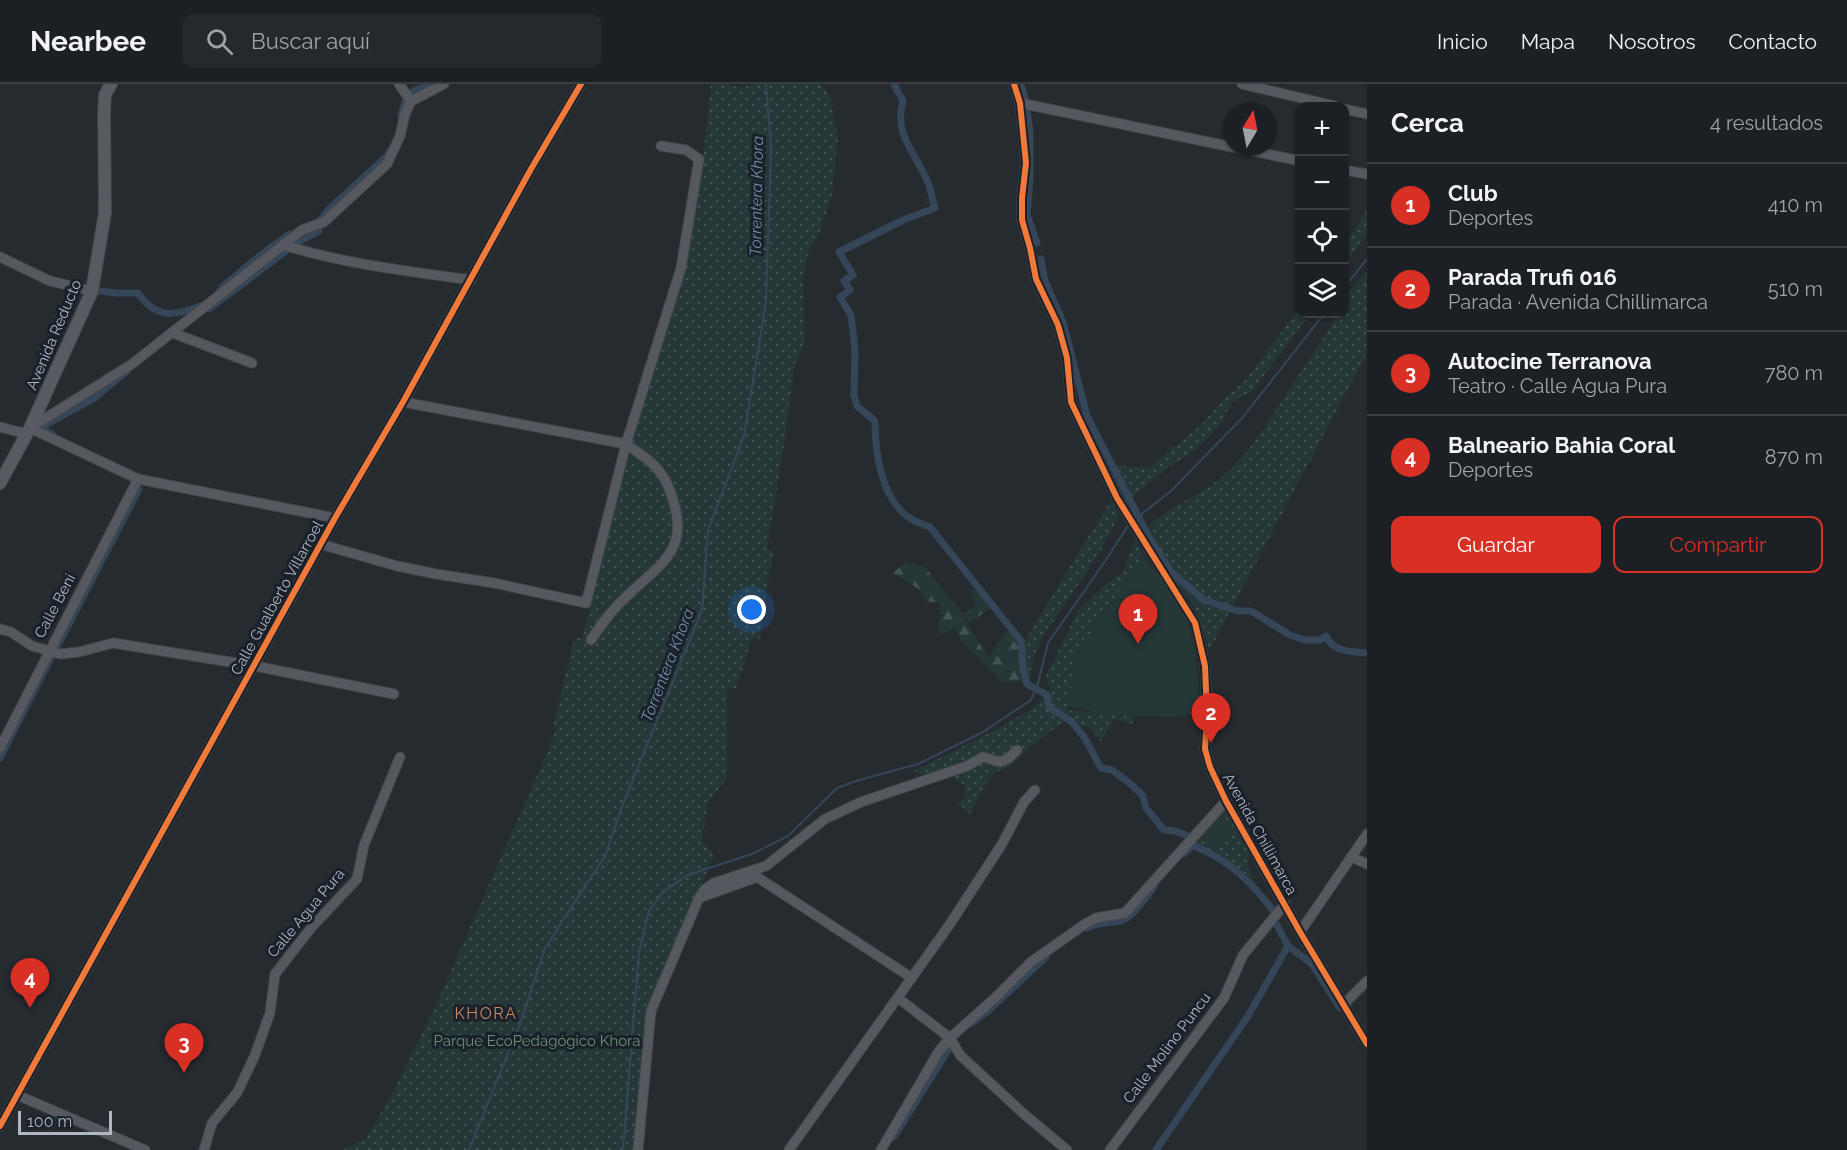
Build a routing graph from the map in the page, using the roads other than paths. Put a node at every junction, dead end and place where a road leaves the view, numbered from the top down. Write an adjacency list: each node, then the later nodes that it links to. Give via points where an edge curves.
1 (111, 84): 21 (main road, Avenida Reducto, via 105,94 104,111 105,213)
2 (399, 84): 7 (street)
3 (444, 84): 7 (street)
4 (581, 84): 20 (street, Calle Gualberto Villarroel)
5 (1014, 84): 9 (street, Avenida Chillimarca)
6 (1242, 84): 8 (street)
7 (411, 101): 18 (street, via 387,164 324,222 302,230)
8 (1318, 102)
9 (1020, 103): 12 (street); 41 (street, Avenida Chillimarca, via 1026,162 1022,220 1036,279 1058,325 1067,358 1071,402 1117,498 1195,623 1205,666 1205,749)
10 (1349, 110): 11 (street)
11 (1367, 114)
12 (1223, 145)
13 (661, 146): 27 (street, via 686,150 699,159 681,268)
14 (1277, 156): 15 (street)
15 (1295, 159)
16 (1349, 171): 17 (street)
17 (1367, 174)
18 (284, 245): 20 (street, via 371,266); 22 (street)
19 (0, 257): 21 (street, via 50,281)
20 (471, 280): 24 (street, Calle Gualberto Villarroel)
21 (92, 291): 26 (main road, Avenida Reducto)
22 (173, 333): 23 (street); 26 (street)
23 (252, 363)
24 (403, 402): 27 (street); 30 (street, Calle Gualberto Villarroel)
25 (0, 427): 26 (street)
26 (28, 431): 28 (street); 29 (main road, Avenida Reducto)
27 (626, 444): 31 (street, via 586,603 397,566); 33 (street, via 666,478 678,520 676,541 667,559 607,616)
28 (138, 479): 30 (street); 34 (street, Calle Beni)
29 (0, 483)
30 (335, 518): 31 (street, Calle Gualberto Villarroel)
31 (320, 544): 35 (street, Calle Gualberto Villarroel)
32 (0, 629): 34 (street)
33 (591, 640)
34 (48, 652): 35 (street, via 79,652 113,643); 37 (street, Calle Beni)
35 (255, 666): 36 (street); 54 (street, Calle Gualberto Villarroel)
36 (394, 694)
37 (0, 748)
38 (1017, 750): 45 (street, via 1000,762 983,757 861,802 825,819 766,866 714,883)
39 (400, 757): 57 (street, Calle Agua Pura, via 364,845 357,879 275,974 270,1014 255,1055 237,1093 213,1123)
40 (1035, 790): 48 (street)
41 (1226, 801): 46 (street, Avenida Chillimarca); 52 (street, via 1125,913 1096,918 1031,962)
42 (1367, 834): 43 (street)
43 (1351, 857): 44 (street); 47 (street)
44 (1367, 864)
45 (699, 898): 48 (street, via 757,877); 58 (street, via 651,1011)
46 (1285, 904): 47 (street, Avenida Chillimarca); 62 (street, Calle Molino Puncu, via 1243,955 1224,998)
47 (1300, 932): 51 (street, Avenida Chillimarca)
48 (912, 978): 50 (street)
49 (1367, 981): 51 (street)
50 (898, 998): 52 (street); 59 (street)
51 (1344, 1004): 53 (street, Avenida Chillimarca)
52 (950, 1038): 60 (street); 61 (street, via 960,1055)
53 (1367, 1044)
54 (17, 1095): 55 (street, Calle Gualberto Villarroel); 56 (street)
55 (0, 1126)
56 (142, 1149)
57 (204, 1150)
58 (638, 1150)
59 (789, 1150)
60 (881, 1150)
61 (1067, 1150)
62 (1110, 1150)

